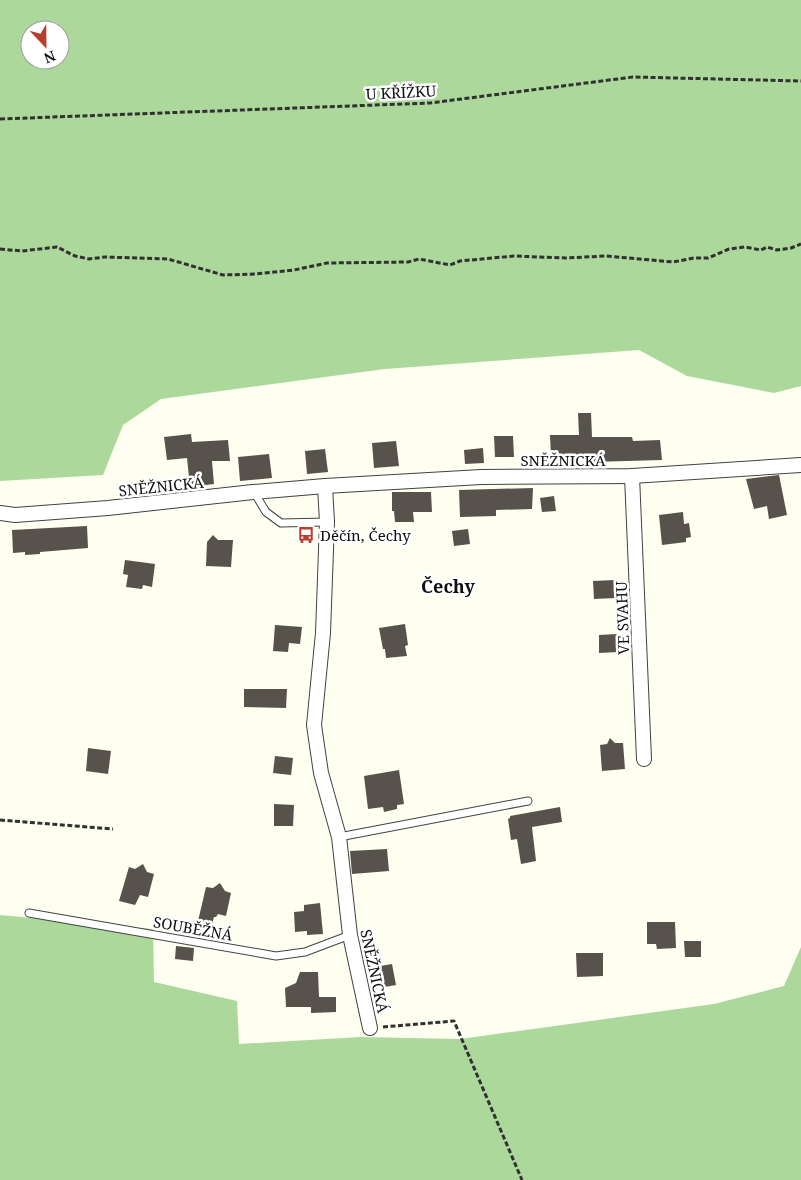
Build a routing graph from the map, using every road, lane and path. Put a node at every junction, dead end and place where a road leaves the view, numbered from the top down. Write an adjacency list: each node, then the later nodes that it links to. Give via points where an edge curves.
1 (801, 81): 2 (path, U KŘÍŽKU, via 633,77 430,103)
2 (0, 119)
3 (801, 244): 4 (path, via 777,250 767,247 761,250 729,249 708,258 673,262 606,256 514,256 460,261 450,265 420,259 327,263 275,272 223,275 168,259 89,259 57,248)
4 (0, 249)
5 (801, 465): 6 (street, SNĚŽNICKÁ)
6 (632, 476): 7 (street, SNĚŽNICKÁ, via 481,476); 11 (street, VE SVAHU)
7 (325, 486): 8 (street, SNĚŽNICKÁ); 10 (street, SNĚŽNICKÁ)
8 (253, 492): 9 (street, SNĚŽNICKÁ, via 108,508 15,515); 10 (lane, via 266,512 281,523)
9 (0, 513)
10 (327, 522): 15 (street, SNĚŽNICKÁ, via 323,633 314,725 321,773)
11 (644, 759)
12 (528, 801): 15 (lane)
13 (0, 820): 14 (path)
14 (113, 829)
15 (339, 837): 17 (street, SNĚŽNICKÁ)
16 (29, 914): 17 (lane, SOUBĚŽNÁ, via 276,956 305,952)
17 (350, 935): 18 (street, SNĚŽNICKÁ)
18 (370, 1028): 19 (path, SNĚŽNICKÁ, via 454,1021)
19 (522, 1180)

